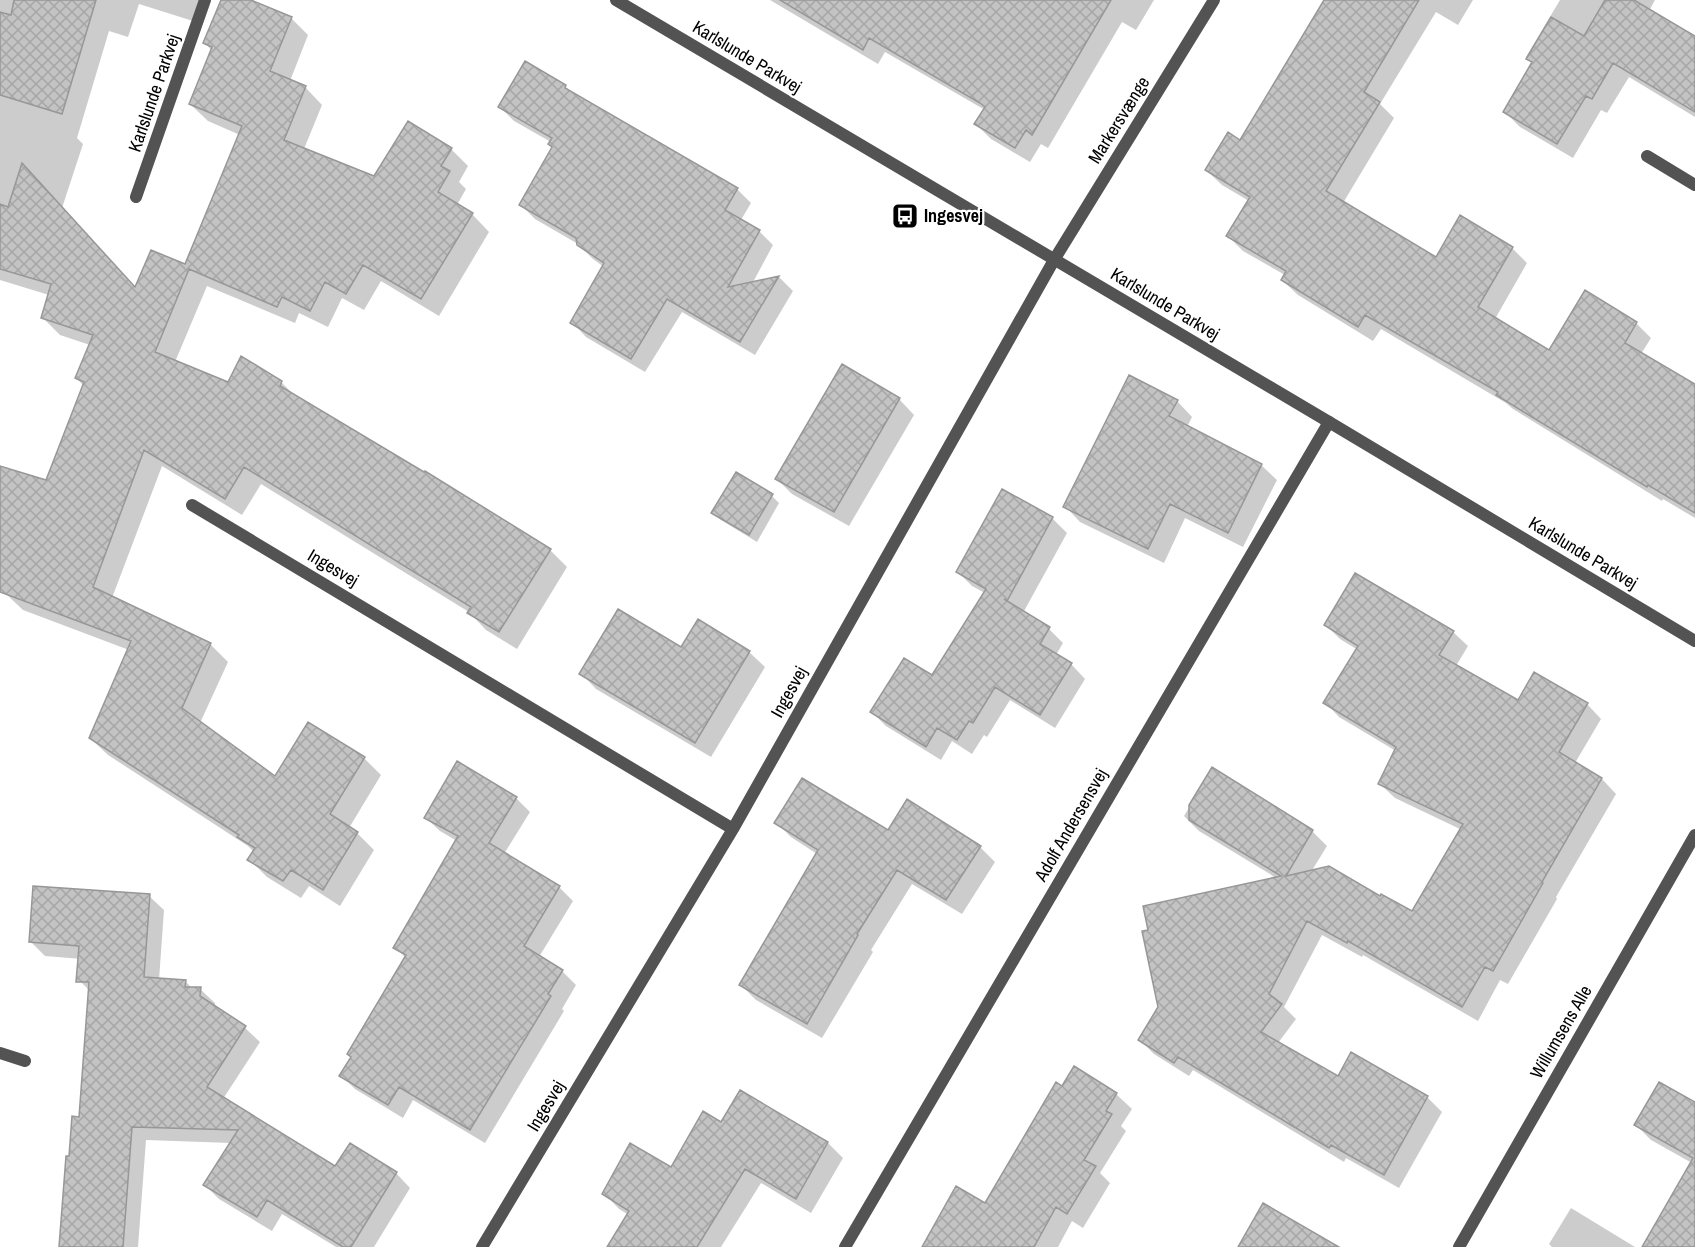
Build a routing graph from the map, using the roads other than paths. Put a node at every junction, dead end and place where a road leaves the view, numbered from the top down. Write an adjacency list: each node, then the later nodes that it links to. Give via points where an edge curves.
1 (205, 0): 6 (street, Karlslunde Parkvej)
2 (616, 0): 7 (street, Karlslunde Parkvej)
3 (1214, 0): 7 (street, Markersvænge)
4 (1647, 156): 5 (street)
5 (1695, 185)
6 (136, 198)
7 (1054, 260): 8 (street, Karlslunde Parkvej); 11 (street, Ingesvej)
8 (1329, 422): 10 (street, Karlslunde Parkvej); 16 (street, Adolf Andersensvej)
9 (192, 505): 11 (street, Ingesvej)
10 (1695, 641)
11 (733, 829): 15 (street, Ingesvej)
12 (1695, 835): 17 (street, Willumsens Alle)
13 (0, 1053): 14 (street)
14 (25, 1061)
15 (482, 1247)
16 (845, 1247)
17 (1459, 1247)

